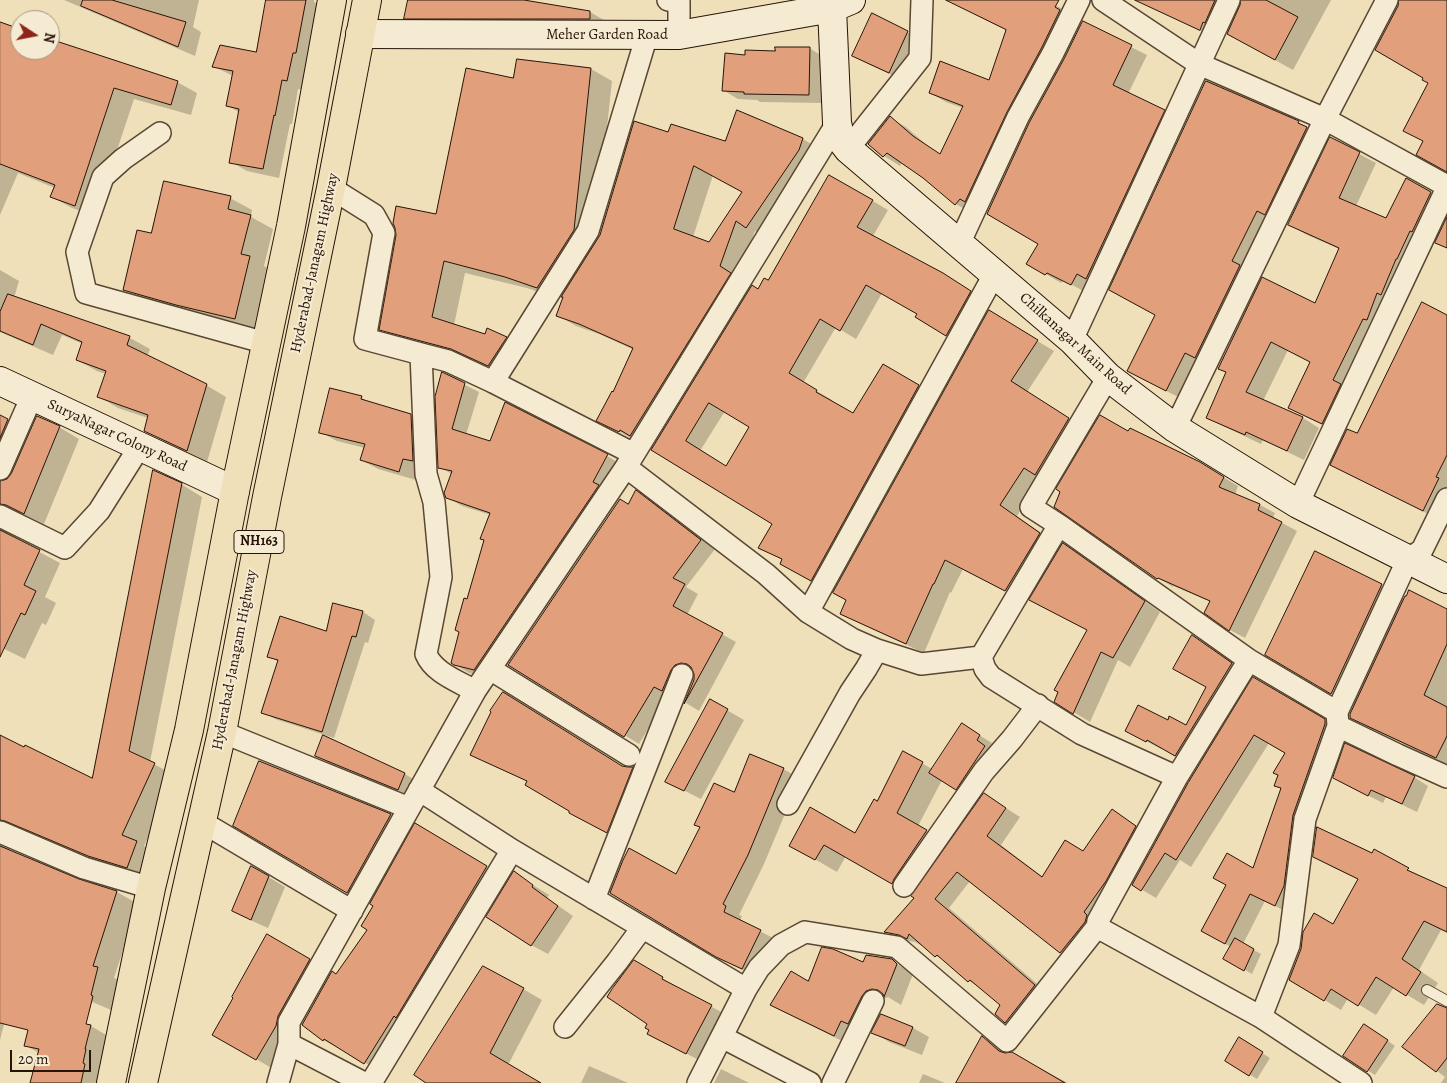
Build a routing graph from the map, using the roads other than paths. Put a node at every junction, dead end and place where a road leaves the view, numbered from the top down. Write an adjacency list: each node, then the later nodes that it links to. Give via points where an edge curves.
1 (332, 0): 23 (highway, Hyderabad-Janagam Highway / NH163)
2 (367, 0): 10 (highway, Hyderabad-Janagam Highway / NH163)
3 (668, 0): 12 (street, via 679,2)
4 (922, 0): 17 (street, via 920,58)
5 (1079, 0): 20 (street, via 1018,118)
6 (1103, 0): 13 (street)
7 (1228, 0): 13 (street)
8 (1387, 0): 14 (street)
9 (842, 4): 12 (main road, Meher Garden Road); 15 (main road, Chilkanagar Main Road)
10 (360, 34): 11 (main road, Meher Garden Road); 19 (highway, Hyderabad-Janagam Highway / NH163)
11 (647, 35): 12 (main road, Meher Garden Road); 27 (street, via 588,232)
12 (679, 35)
13 (1199, 64): 14 (street); 22 (street)
14 (1324, 119): 18 (street); 29 (street)
15 (837, 122): 17 (main road, Chilkanagar Main Road, via 841,140); 31 (street)
16 (160, 133): 23 (street, via 103,177 78,252 86,293)
17 (848, 149): 20 (main road, Chilkanagar Main Road)
18 (1447, 187): 35 (street)
19 (331, 188): 24 (street, via 374,215 384,233 366,339); 49 (highway, Hyderabad-Janagam Highway / NH163)
20 (959, 244): 21 (main road, Chilkanagar Main Road)
21 (995, 273): 22 (main road, Chilkanagar Main Road); 40 (street)
22 (1072, 340): 25 (main road, Chilkanagar Main Road)
23 (266, 343): 33 (highway, Hyderabad-Janagam Highway / NH163)
24 (421, 354): 27 (street, via 448,361); 46 (street, via 426,474 434,502 441,577 426,654 430,663 439,670)
25 (1108, 377): 29 (main road, Chilkanagar Main Road); 37 (street, via 1031,507)
26 (0, 381): 28 (main road, SuryaNagar Colony Road)
27 (493, 382): 31 (street)
28 (32, 396): 30 (main road, SuryaNagar Colony Road); 32 (street)
29 (1175, 428): 35 (main road, Chilkanagar Main Road)
30 (140, 446): 33 (main road, SuryaNagar Colony Road); 36 (street, via 99,511 65,548)
31 (630, 461): 40 (street); 44 (street)
32 (0, 469)
33 (234, 491): 59 (highway, Hyderabad-Janagam Highway / NH163, via 189,730)
34 (1447, 499): 38 (street, via 1422,550)
35 (1298, 504): 38 (main road, Chilkanagar Main Road)
36 (0, 516)
37 (1059, 525): 42 (street); 43 (street)
38 (1408, 559): 39 (main road, Chilkanagar Main Road); 48 (street)
39 (1447, 580)
40 (808, 612): 41 (street)
41 (877, 650): 42 (street, via 921,664); 54 (street)
42 (981, 657): 47 (street, via 991,677)
43 (1249, 660): 48 (street); 51 (street)
44 (490, 668): 46 (street); 50 (street)
45 (682, 675): 60 (street)
46 (475, 691): 53 (street)
47 (1038, 706): 51 (street, via 1082,734); 58 (street, via 984,771)
48 (1338, 719): 52 (street, via 1398,755); 68 (street, via 1305,819 1288,945)
49 (222, 732): 53 (street); 55 (highway, Hyderabad-Janagam Highway / NH163)
50 (629, 755)
51 (1178, 777): 62 (street)
52 (1447, 777)
53 (414, 799): 57 (street); 61 (street)
54 (788, 804)
55 (202, 822): 61 (street); 73 (highway, Hyderabad-Janagam Highway / NH163)
56 (0, 832): 59 (street, via 84,868)
57 (512, 850): 60 (street); 76 (street)
58 (904, 886)
59 (151, 888): 72 (highway, Hyderabad-Janagam Highway / NH163)
60 (594, 899): 63 (street)
61 (352, 911): 71 (street, via 289,1022)
62 (1097, 927): 64 (street, via 1007,1041 898,947 805,932 781,945 759,968); 68 (street)
63 (642, 928): 64 (street); 69 (street)
64 (746, 989): 70 (street)
65 (1427, 990): 67 (lane)
66 (874, 1001): 79 (street)
67 (1447, 1001)
68 (1261, 1017): 80 (street)
69 (564, 1027)
70 (722, 1037): 77 (street); 78 (street)
71 (288, 1044): 74 (street); 75 (street)
72 (111, 1083)
73 (143, 1083)
74 (278, 1083)
75 (364, 1083)
76 (371, 1083)
77 (698, 1083)
78 (810, 1083)
79 (833, 1083)
80 (1361, 1083)

